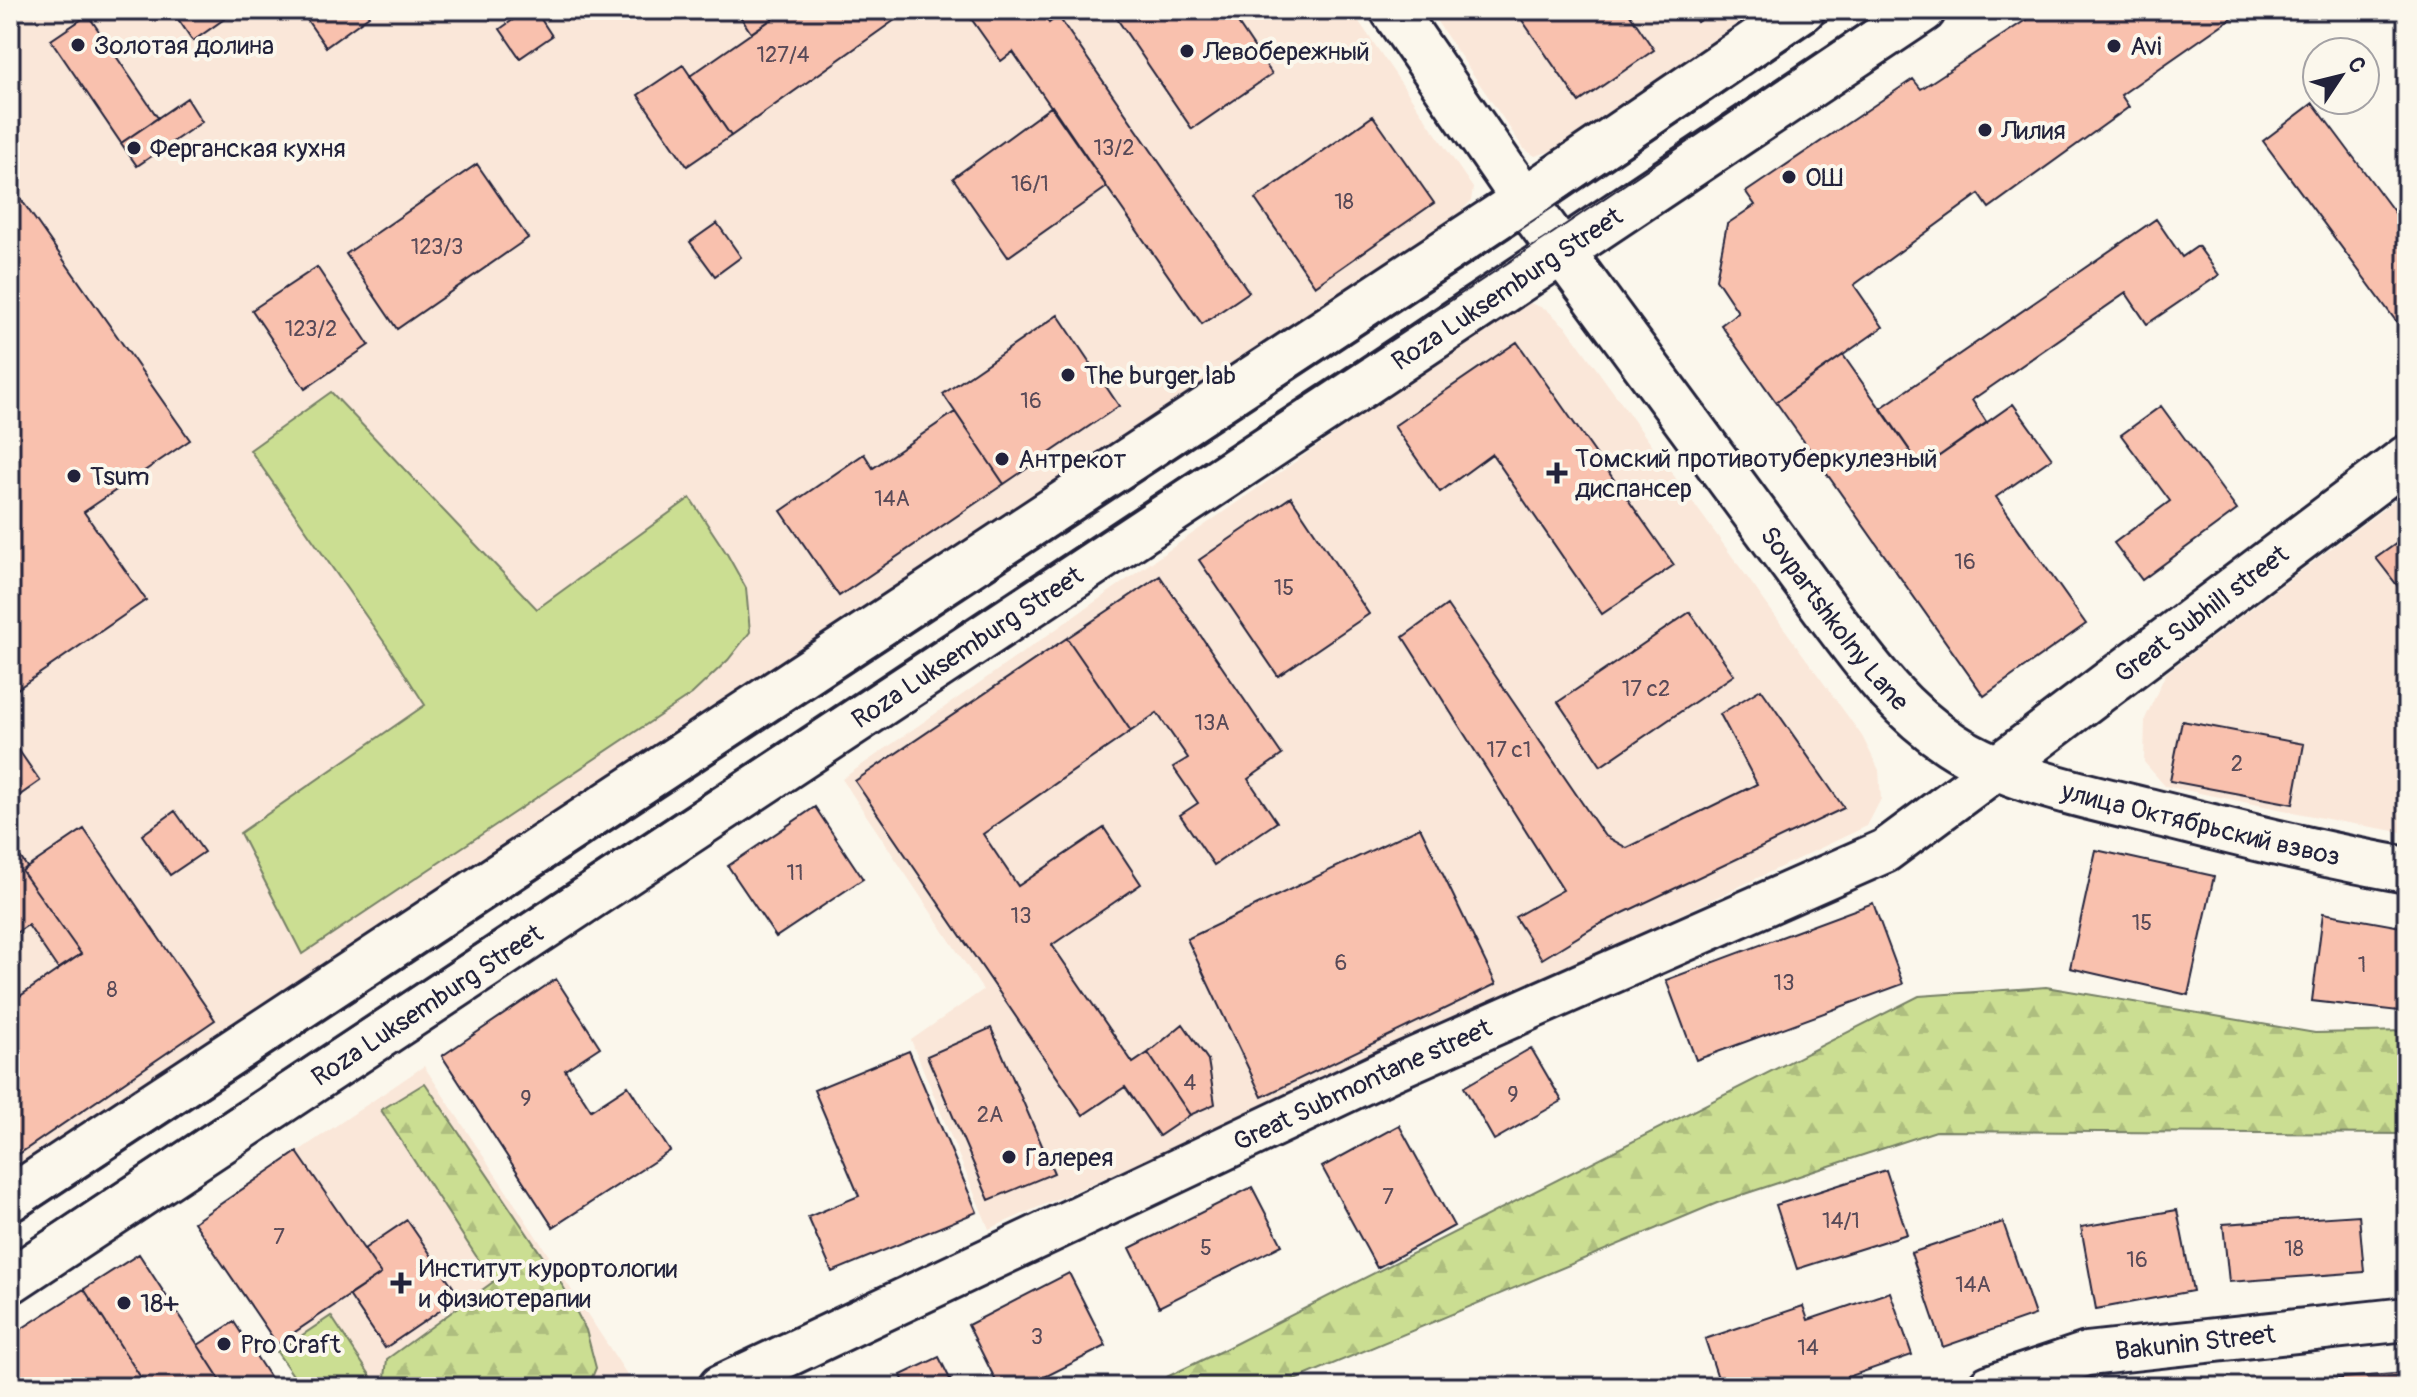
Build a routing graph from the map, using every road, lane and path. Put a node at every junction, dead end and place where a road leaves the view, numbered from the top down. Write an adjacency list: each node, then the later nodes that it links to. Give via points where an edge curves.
1 (1393, 10): 4 (main road, Sovpartshkolny Lane)
2 (1802, 10): 4 (main road)
3 (1923, 10): 5 (main road, Roza Luksemburg Street)
4 (1525, 199): 5 (main road, Sovpartshkolny Lane); 9 (main road)
5 (1563, 252): 7 (main road, Sovpartshkolny Lane, via 1882,685 1943,738); 10 (main road, Roza Luksemburg Street)
6 (2407, 458): 7 (main road, Great Subhill street)
7 (1997, 768): 8 (main road, улица Октябрьский взвоз, via 2091,797); 12 (street, Great Submontane street, via 1885,851 1392,1069)
8 (2407, 870)
9 (10, 1199)
10 (10, 1281)
11 (2407, 1319): 13 (street, Bakunin Street, via 2087,1354)
12 (720, 1387)
13 (1989, 1387)

